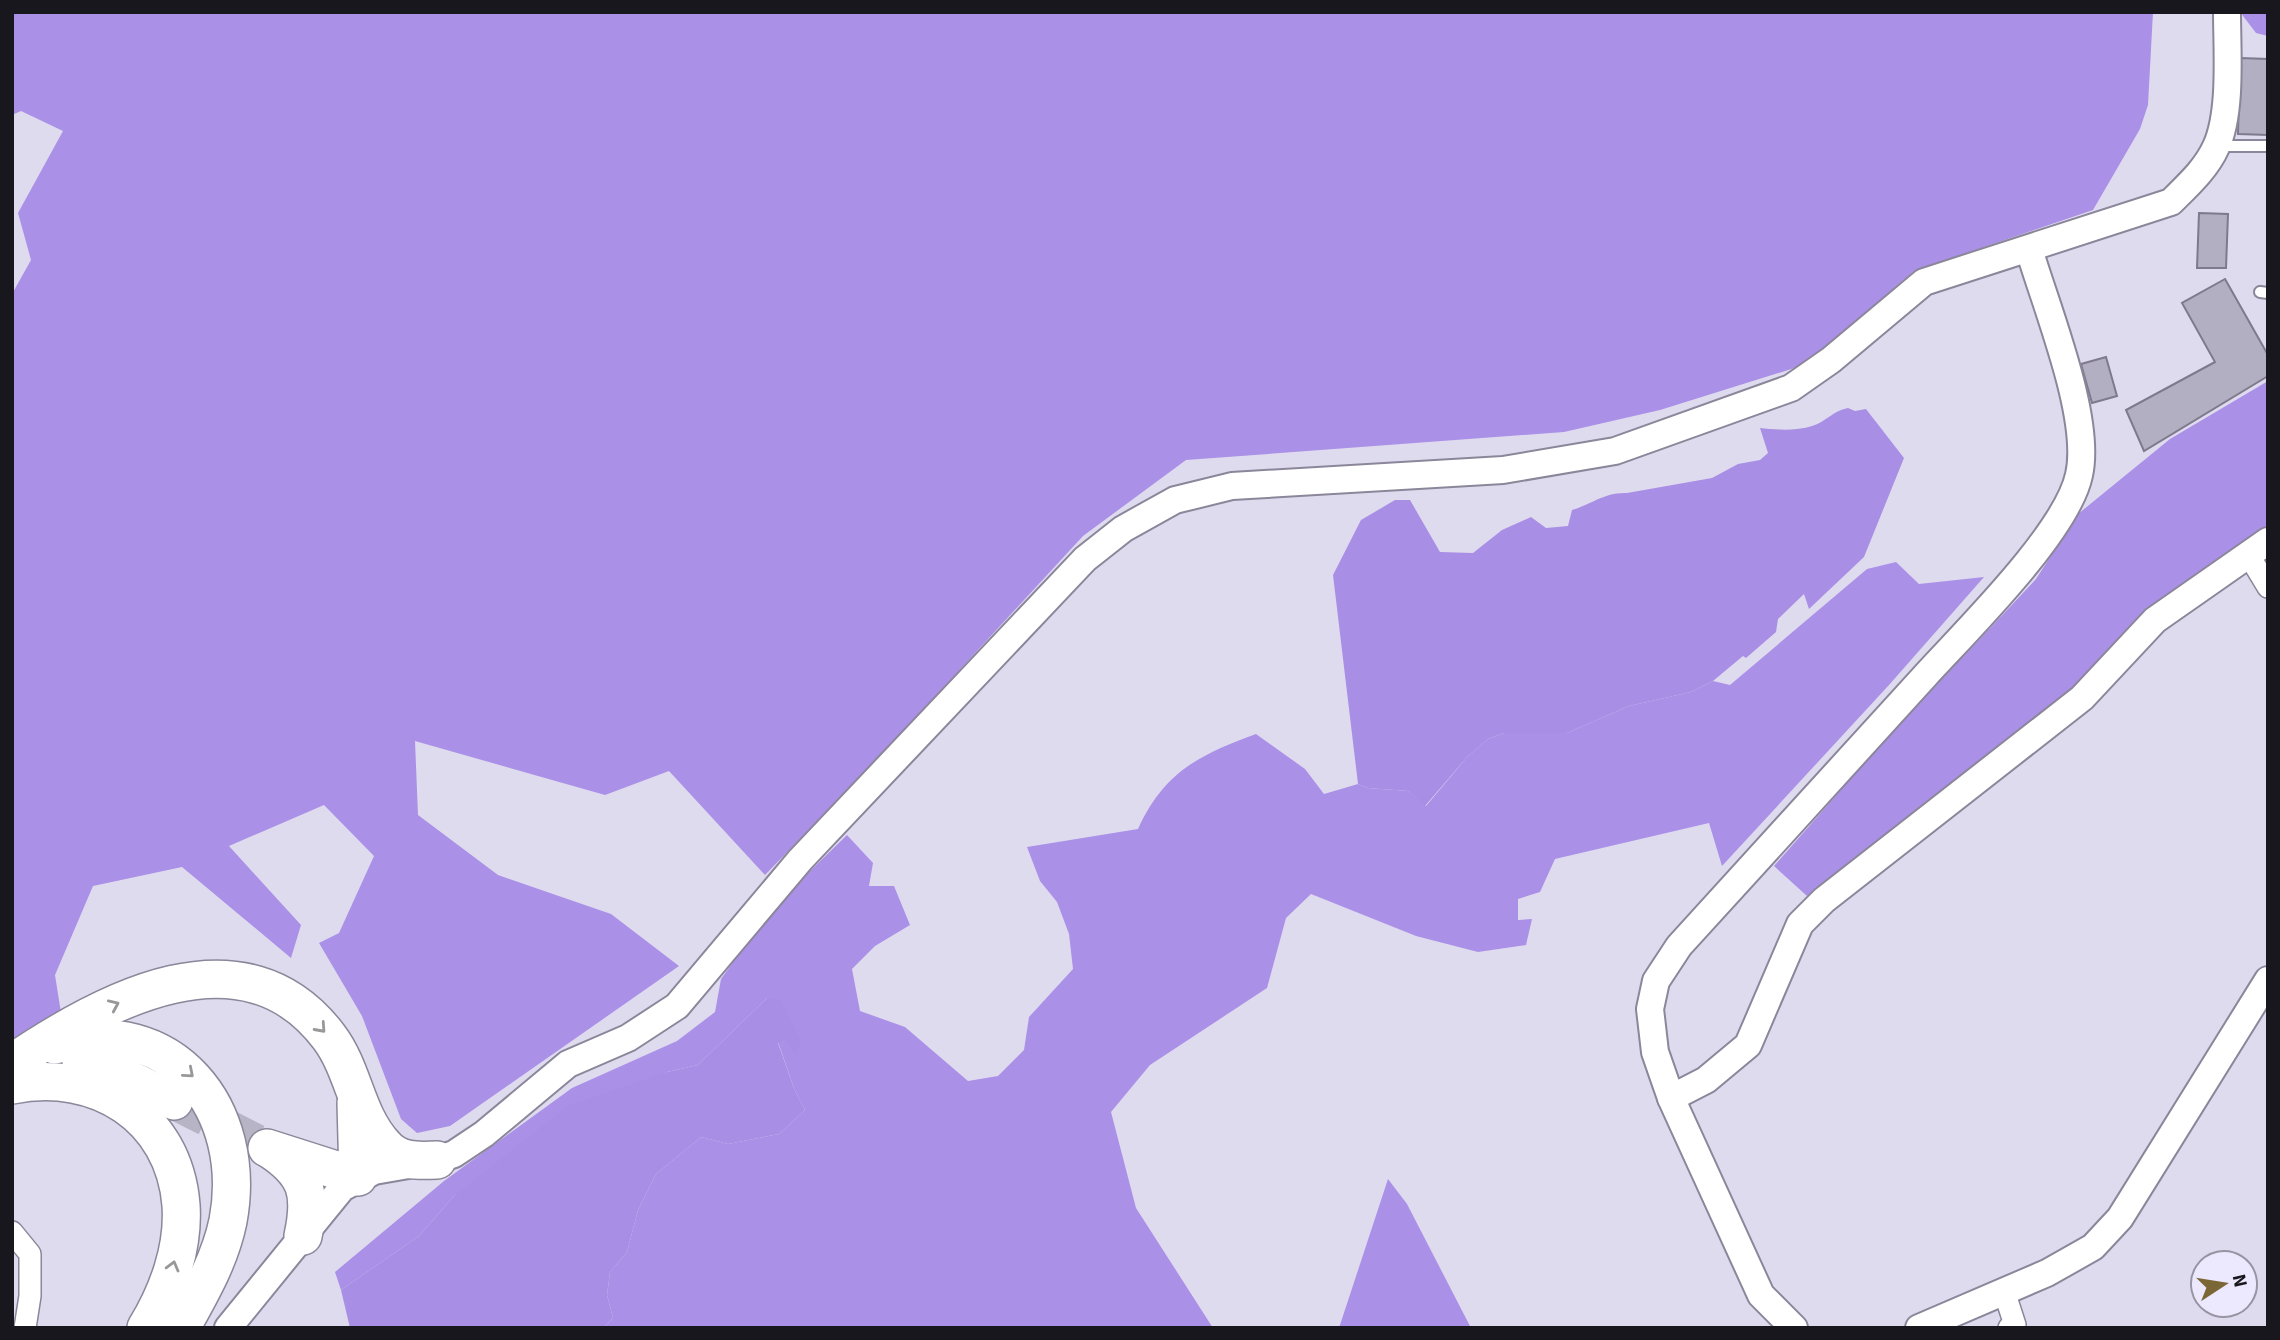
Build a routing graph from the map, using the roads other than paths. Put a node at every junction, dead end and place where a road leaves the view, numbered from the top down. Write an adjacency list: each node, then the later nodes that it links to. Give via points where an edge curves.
1 (2227, 12): 2 (street, via 2228,89)
2 (2217, 146): 3 (lane); 4 (street, via 2198,176 2171,202)
3 (2268, 146)
4 (2029, 249): 11 (street, via 2075,404 2079,476 2057,523 2006,587 1679,946 1656,981 1650,1009 1655,1052); 13 (street, via 1924,282 1790,388 1615,451 1503,470 1232,486 1175,500 1123,529 1085,559 800,860 677,1006 628,1038 568,1064 476,1140)
5 (2258, 548): 6 (street); 11 (street, via 2155,621 2082,698 1824,900 1800,924 1748,1045 1706,1080)
6 (2268, 587)
7 (2268, 980): 17 (street, via 2120,1218 2093,1247)
8 (12, 1064): 9 (highway, one-way to 9, via 122,1001 185,981 232,979 267,987 310,1016 343,1056); 20 (highway, one-way to 20, via 46,1048 99,1037 153,1049 198,1081 225,1134 231,1175 228,1221 207,1282)
9 (353, 1081): 13 (highway, via 368,1121 384,1146 407,1160); 14 (highway)
10 (12, 1082): 12 (highway, via 48,1068 89,1065 134,1080); 19 (highway, one-way to 10, via 169,1280 181,1229 177,1183 159,1141 126,1105 87,1085)
11 (1671, 1098): 22 (street, via 1761,1295)
12 (174, 1101)
13 (438, 1160): 14 (street)
14 (358, 1177): 16 (street, via 330,1200); 16 (highway, via 267,1148 291,1165 303,1182 307,1214)
15 (12, 1232): 18 (street, via 30,1254)
16 (303, 1236): 21 (street)
17 (2004, 1291): 23 (street); 24 (street, via 2015,1325)
18 (26, 1327)
19 (146, 1328)
20 (181, 1328)
21 (228, 1328)
22 (1794, 1328)
23 (1919, 1328)
24 (2009, 1328)

